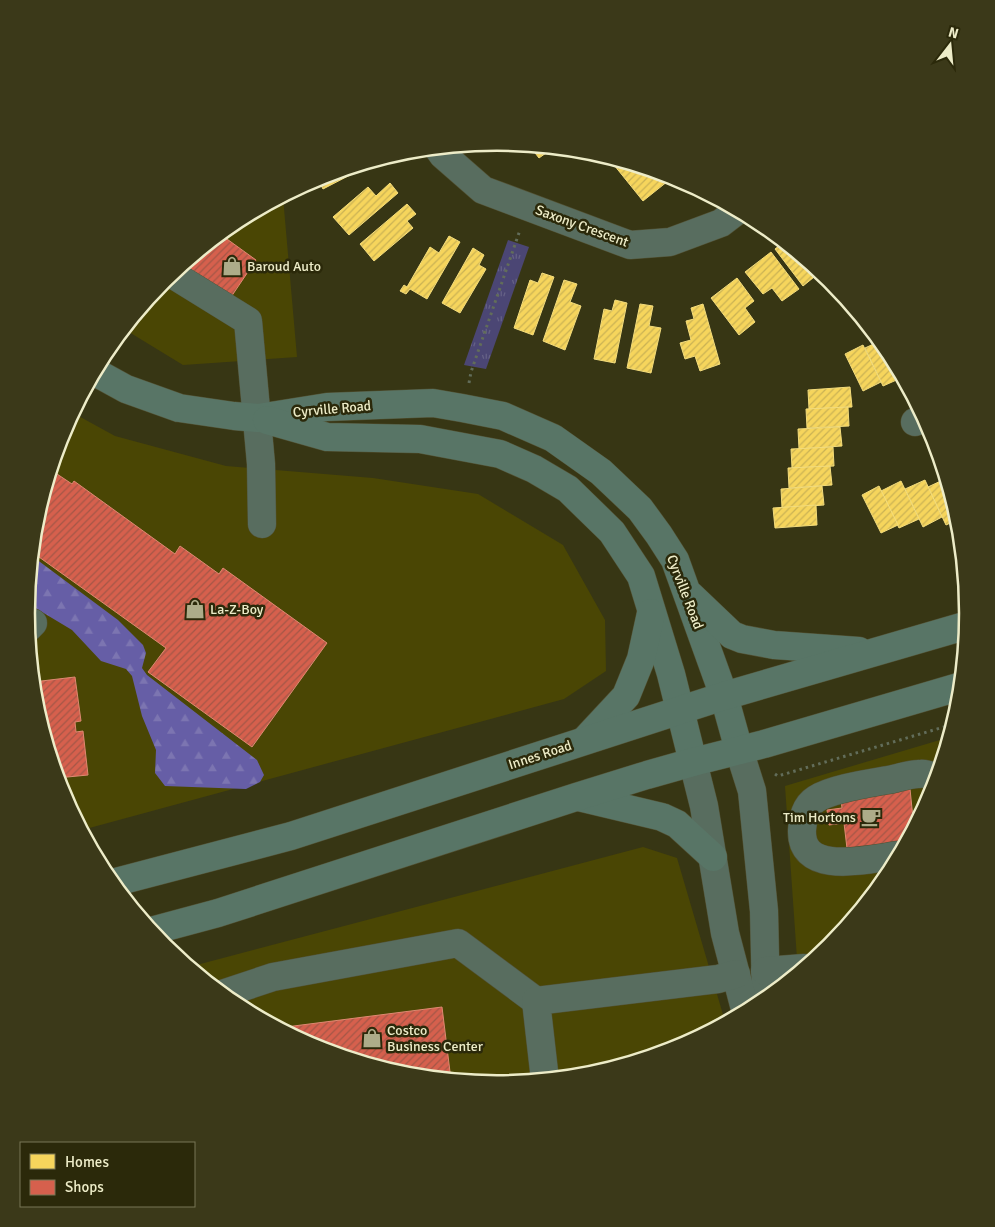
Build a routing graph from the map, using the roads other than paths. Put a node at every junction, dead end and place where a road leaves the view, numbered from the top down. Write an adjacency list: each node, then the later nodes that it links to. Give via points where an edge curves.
1 (443, 154): 2 (street, Saxony Crescent, via 483,190 630,245 670,242 721,223)
2 (732, 215)
3 (179, 278): 5 (street, via 248,320)
4 (101, 375): 5 (main road, Cyrville Road, via 179,408)
5 (258, 418): 6 (street); 7 (main road, Cyrville Road, via 327,407 433,404 503,416 553,438 601,472 640,509 675,560); 8 (main road, Cyrville Road, via 327,437 420,439 500,454 534,469 568,489 612,532 641,576)
6 (262, 524)
7 (688, 594): 10 (main road, via 732,635 742,639 774,645); 12 (main road, Cyrville Road)
8 (652, 611): 13 (main road, Cyrville Road); 14 (main road, via 641,659 626,696)
9 (960, 628): 10 (main road, Innes Road)
10 (876, 653): 12 (main road, Innes Road)
11 (954, 688): 15 (main road)
12 (724, 696): 13 (main road, Innes Road); 15 (main road, Cyrville Road)
13 (679, 711): 14 (main road, Innes Road); 16 (main road, Cyrville Road)
14 (584, 741): 21 (main road, Innes Road, via 291,836)
15 (739, 750): 16 (main road); 24 (street, Cyrville Road, via 752,791 764,911)
16 (692, 762): 18 (main road); 20 (street, Cyrville Road, via 704,806)
17 (930, 776): 19 (street, via 919,774 850,787 815,800 806,811 802,828 804,846 817,858 854,861)
18 (576, 797): 20 (main road, via 662,817 677,824); 22 (main road, via 218,913)
19 (891, 856)
20 (712, 857): 25 (street, Cyrville Road, via 725,933)
21 (121, 881)
22 (159, 929)
23 (792, 969): 24 (street)
24 (765, 971): 26 (street, Cyrville Road)
25 (736, 974): 28 (street, via 718,979); 29 (street, Cyrville Road)
26 (766, 990)
27 (231, 991): 28 (street, via 273,977 458,943)
28 (536, 1001): 30 (street)
29 (744, 1005)
30 (544, 1073)

